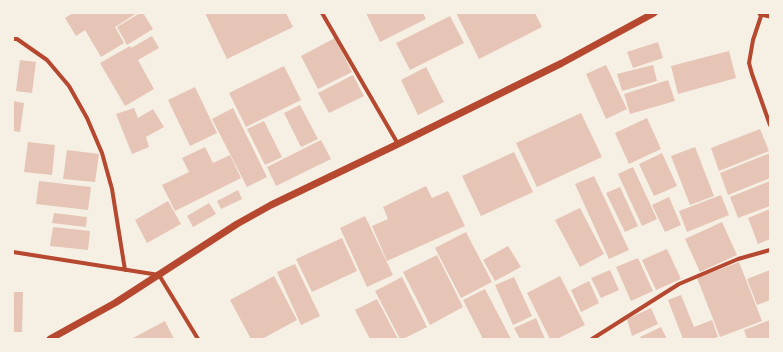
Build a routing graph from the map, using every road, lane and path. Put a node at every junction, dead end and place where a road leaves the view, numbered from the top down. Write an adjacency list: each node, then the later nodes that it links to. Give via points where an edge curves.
1 (322, 13): 7 (street)
2 (654, 13): 7 (street)
3 (762, 13): 4 (street); 6 (street, via 749,63)
4 (770, 15)
5 (13, 39): 10 (street, via 17,39 47,60 69,86 86,118 102,153 112,189)
6 (770, 125)
7 (398, 144): 11 (street, via 237,224)
8 (770, 250): 14 (street, via 738,259 679,284)
9 (13, 252): 10 (street)
10 (125, 270): 11 (street)
11 (158, 275): 12 (street, via 109,307); 13 (street)
12 (50, 339)
13 (198, 339)
14 (592, 339)

